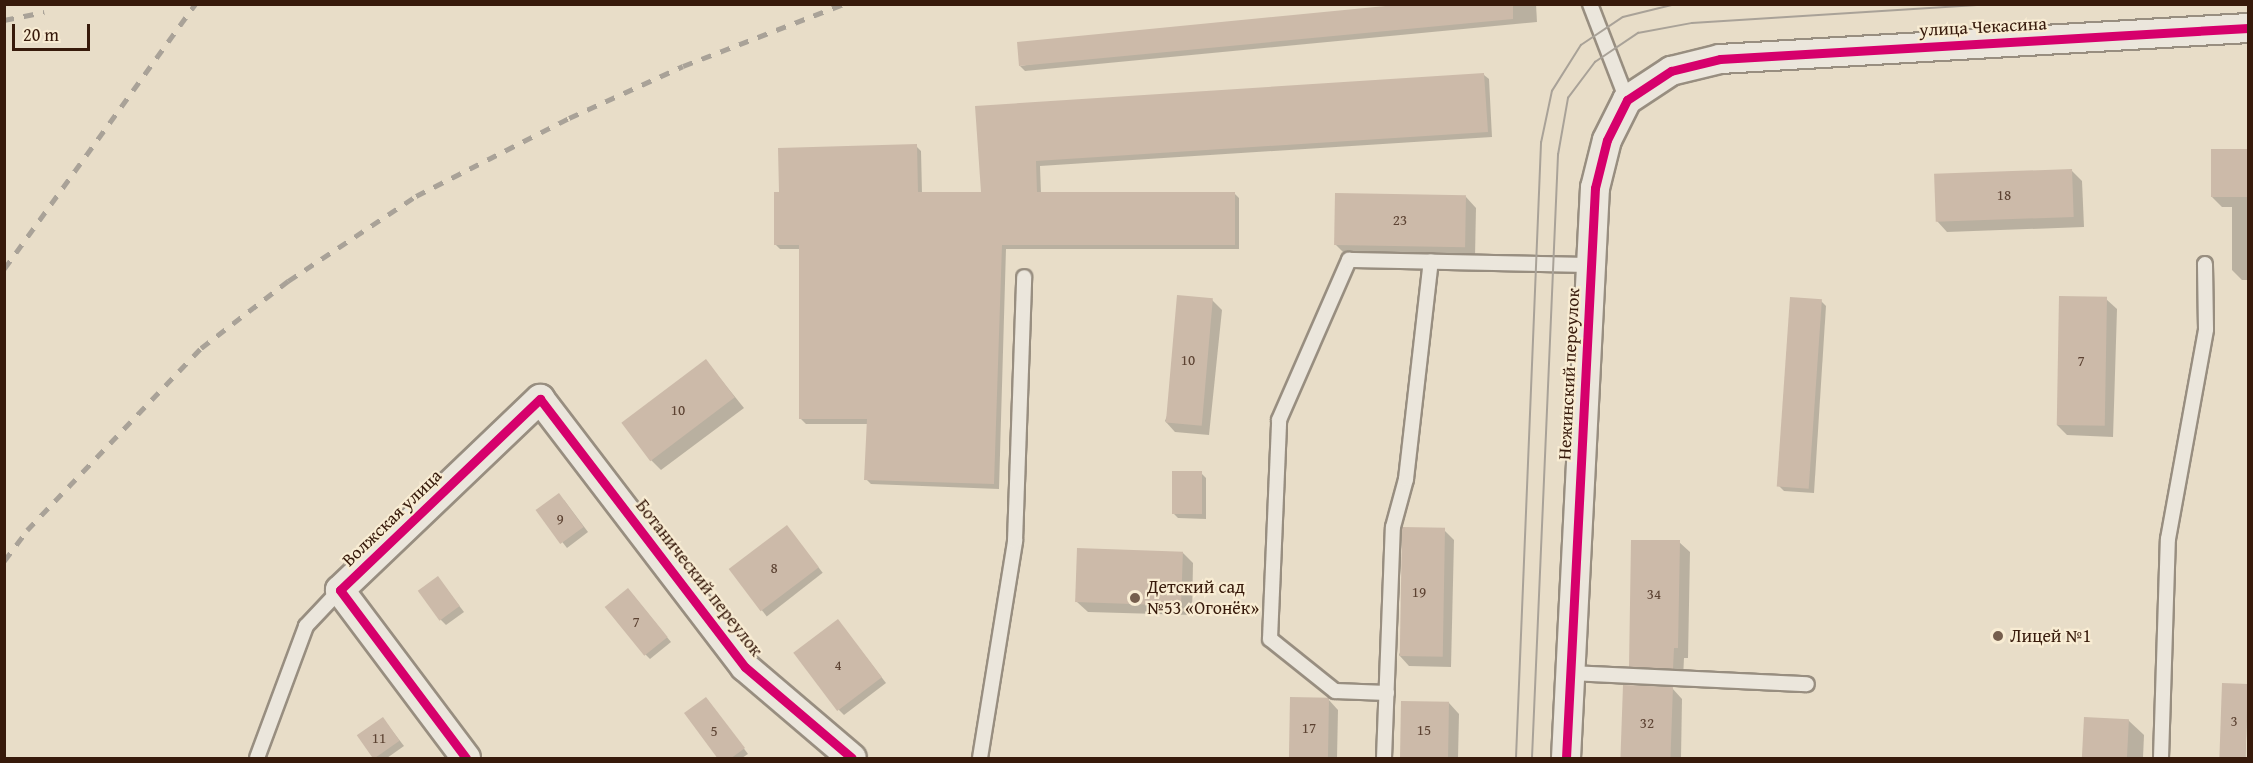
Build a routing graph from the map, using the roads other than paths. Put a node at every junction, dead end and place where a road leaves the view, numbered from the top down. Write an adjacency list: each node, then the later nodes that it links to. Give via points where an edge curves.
1 (1590, 4): 4 (lane)
2 (2248, 28): 3 (street, улица Чекасина)
3 (1720, 58): 4 (street, Нежинский переулок, via 1671,70)
4 (1627, 100): 7 (street, Нежинский переулок, via 1606,140 1595,188)
5 (1431, 261): 7 (lane); 13 (lane, via 1406,479 1393,527); 13 (lane, via 1349,260 1279,420 1270,639 1335,691)
6 (2205, 264): 20 (lane, via 2206,329 2168,539)
7 (1592, 265): 11 (street, Нежинский переулок)
8 (1024, 277): 17 (lane, via 1015,541)
9 (540, 399): 10 (street, Волжская улица); 16 (street, Ботанический переулок, via 745,667)
10 (340, 590): 14 (lane, via 306,626); 15 (street, Волжская улица)
11 (1570, 673): 12 (lane); 19 (street, Нежинский переулок)
12 (1807, 684)
13 (1387, 693): 18 (lane)
14 (257, 759)
15 (466, 759)
16 (852, 759)
17 (980, 759)
18 (1384, 759)
19 (1566, 759)
20 (2162, 759)

